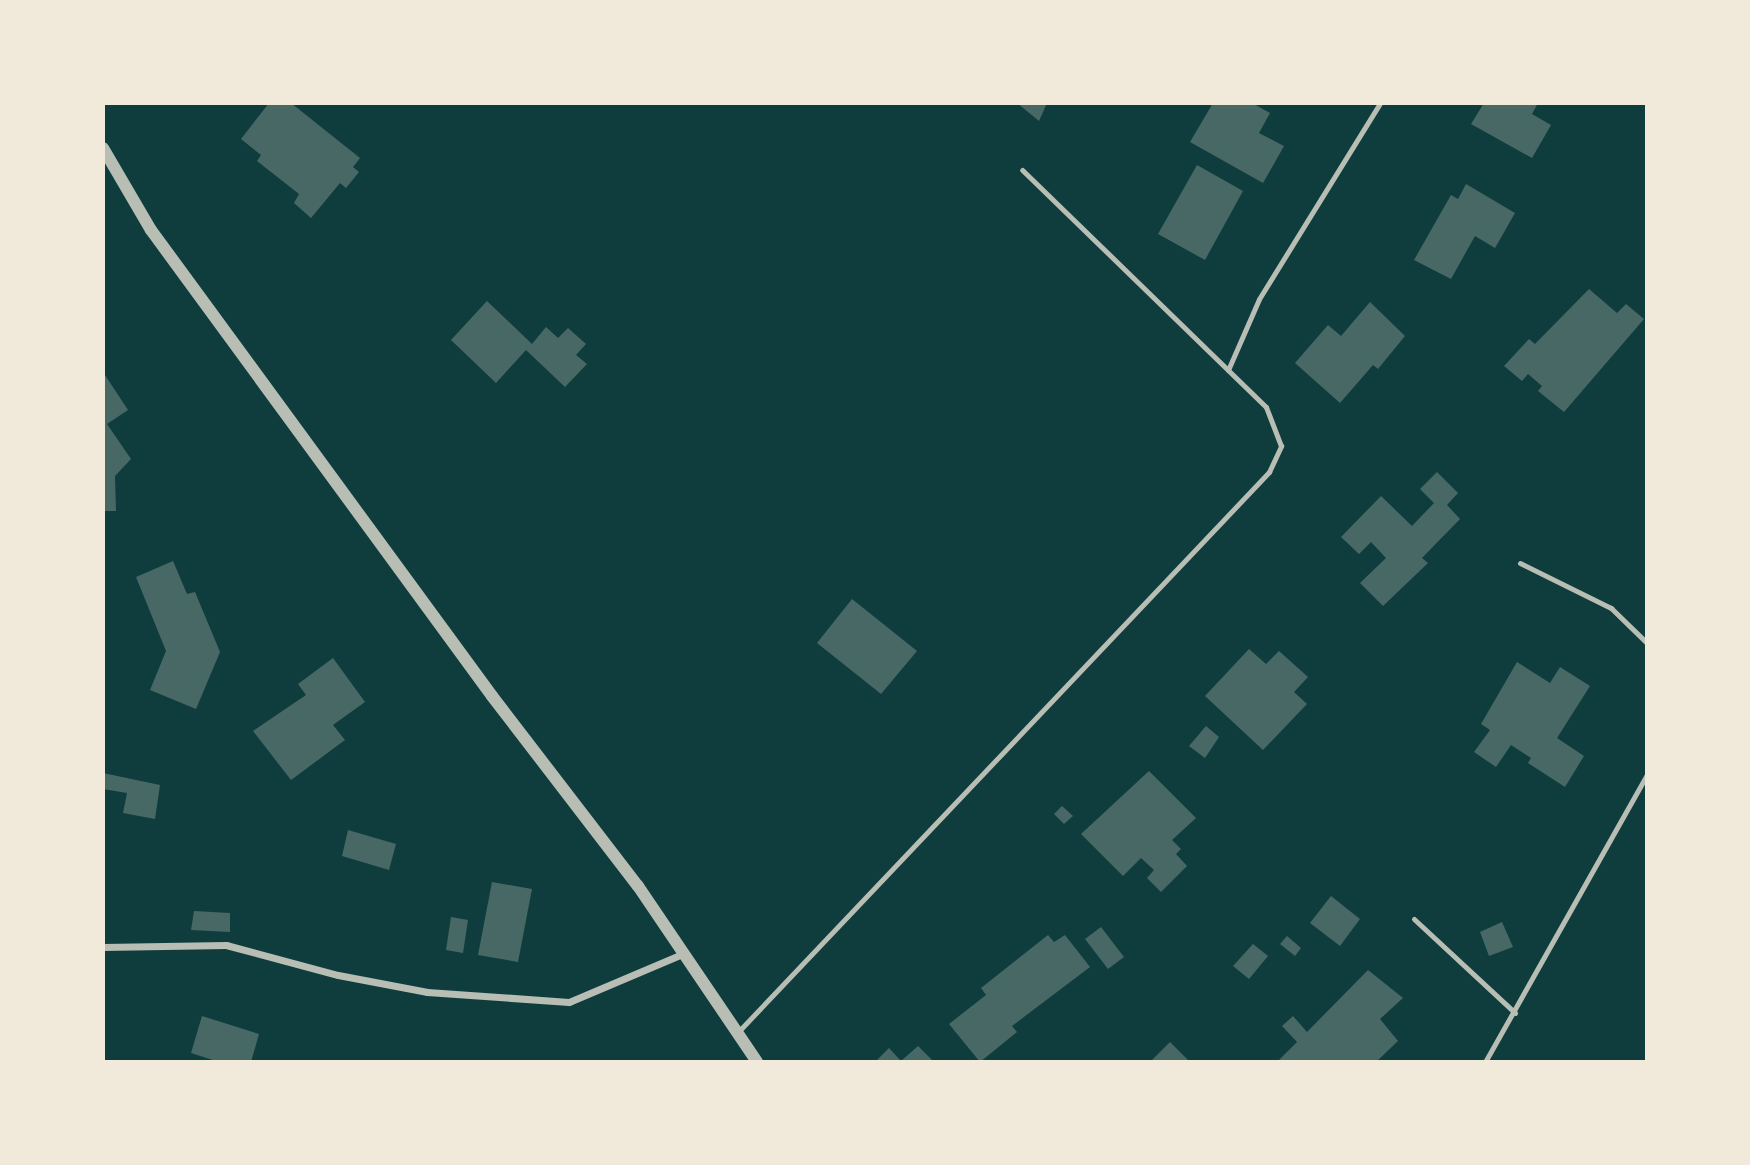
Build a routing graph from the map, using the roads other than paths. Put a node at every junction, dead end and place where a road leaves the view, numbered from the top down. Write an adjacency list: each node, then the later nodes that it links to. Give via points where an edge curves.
1 (1380, 103): 4 (lane, via 1259,299)
2 (103, 148): 10 (street, via 151,230 492,696 638,886)
3 (1022, 170): 4 (lane)
4 (1228, 370): 12 (lane, via 1266,407 1276,426 1281,446 1269,472)
5 (1520, 564): 6 (lane, via 1611,608)
6 (1647, 643)
7 (1647, 775): 11 (lane)
8 (1413, 919): 11 (lane)
9 (103, 947): 10 (street, via 226,945 338,975 427,992 569,1002)
10 (682, 954): 12 (street)
11 (1515, 1013): 14 (lane)
12 (736, 1034): 13 (street)
13 (757, 1062)
14 (1485, 1062)

